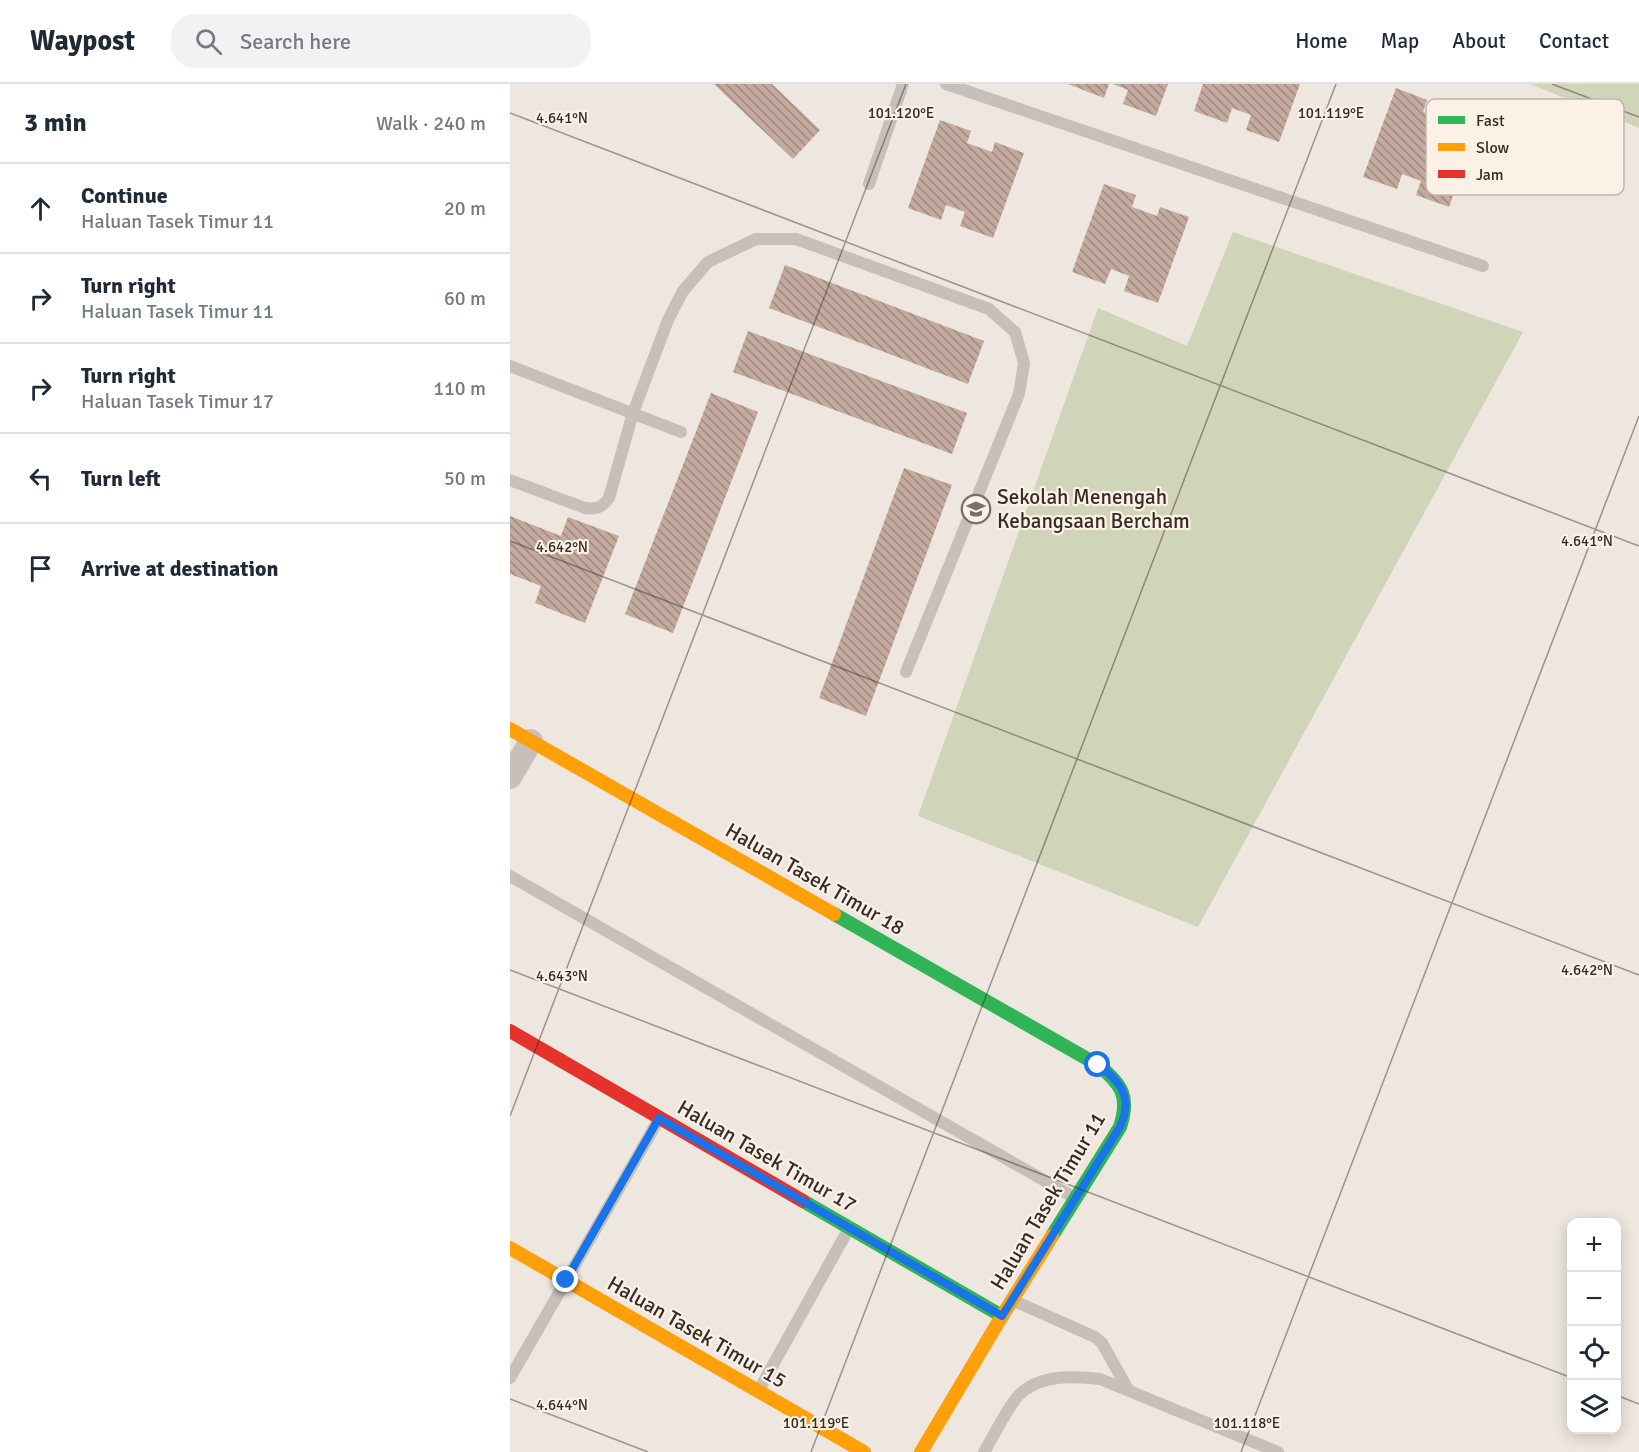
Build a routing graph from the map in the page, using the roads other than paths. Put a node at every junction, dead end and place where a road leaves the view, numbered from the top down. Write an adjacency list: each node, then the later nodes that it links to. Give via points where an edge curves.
1 (903, 84): 3 (lane)
2 (946, 84): 4 (lane)
3 (869, 184)
4 (1483, 266)
5 (510, 366): 6 (lane)
6 (633, 413): 7 (lane); 8 (lane, via 605,504 585,508); 9 (lane, via 683,291 708,262 756,239 796,239 989,309 1016,332 1024,363 1019,394)
7 (681, 432)
8 (510, 480)
9 (906, 672)
10 (510, 729): 11 (street, Haluan Tasek Timur 18)
11 (531, 741): 12 (street); 15 (street, Haluan Tasek Timur 18)
12 (510, 777)
13 (510, 876): 17 (lane)
14 (510, 1031): 16 (street, Haluan Tasek Timur 17)
15 (1098, 1065): 17 (street, Haluan Tasek Timur 11, via 1123,1090 1126,1108 1120,1127)
16 (659, 1118): 18 (street, Haluan Tasek Timur 17); 20 (lane)
17 (1076, 1198): 21 (street, Haluan Tasek Timur 11)
18 (849, 1228): 22 (street, Haluan Tasek Timur 17); 25 (lane)
19 (510, 1248): 20 (street, Haluan Tasek Timur 15)
20 (566, 1280): 23 (lane); 25 (street, Haluan Tasek Timur 15)
21 (1012, 1300): 22 (street, Haluan Tasek Timur 11); 24 (lane, via 1095,1337)
22 (1002, 1316): 27 (street, Haluan Tasek Timur 11)
23 (510, 1378)
24 (1129, 1391): 28 (lane, via 1100,1379 1076,1376 1034,1385 1019,1395); 29 (lane)
25 (759, 1392): 26 (street, Haluan Tasek Timur 15)
26 (864, 1452)
27 (921, 1452)
28 (984, 1452)
29 (1278, 1452)

